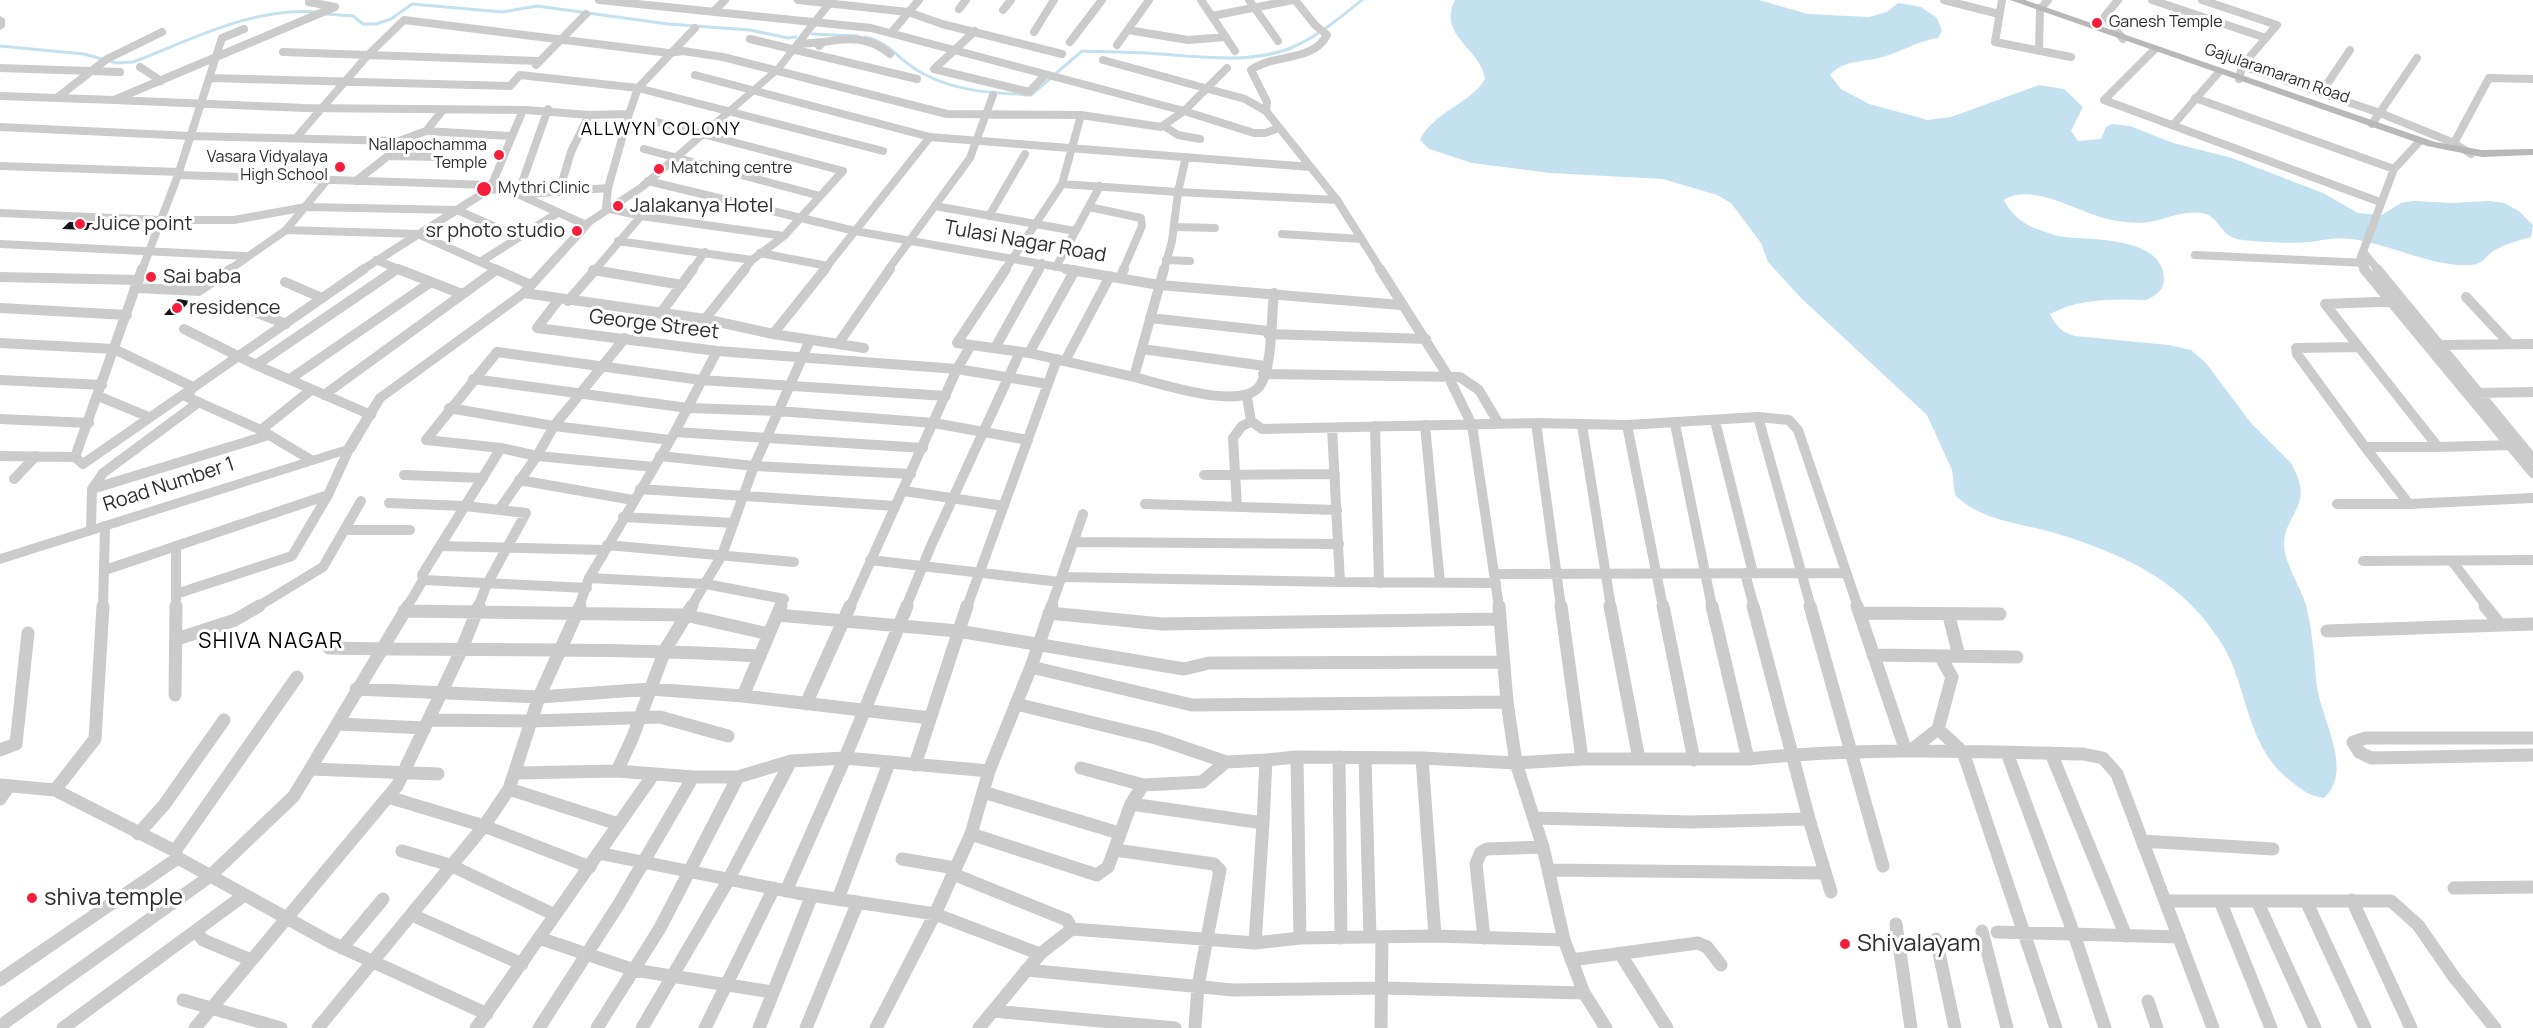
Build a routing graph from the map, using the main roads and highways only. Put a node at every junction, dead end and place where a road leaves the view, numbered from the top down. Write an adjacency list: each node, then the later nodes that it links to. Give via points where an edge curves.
1 (2017, 0): 2 (main road, Gajularamaram Road)
2 (2044, 4): 3 (main road, Gajularamaram Road, via 2123,39 2420,141 2471,154)
3 (2533, 152)

